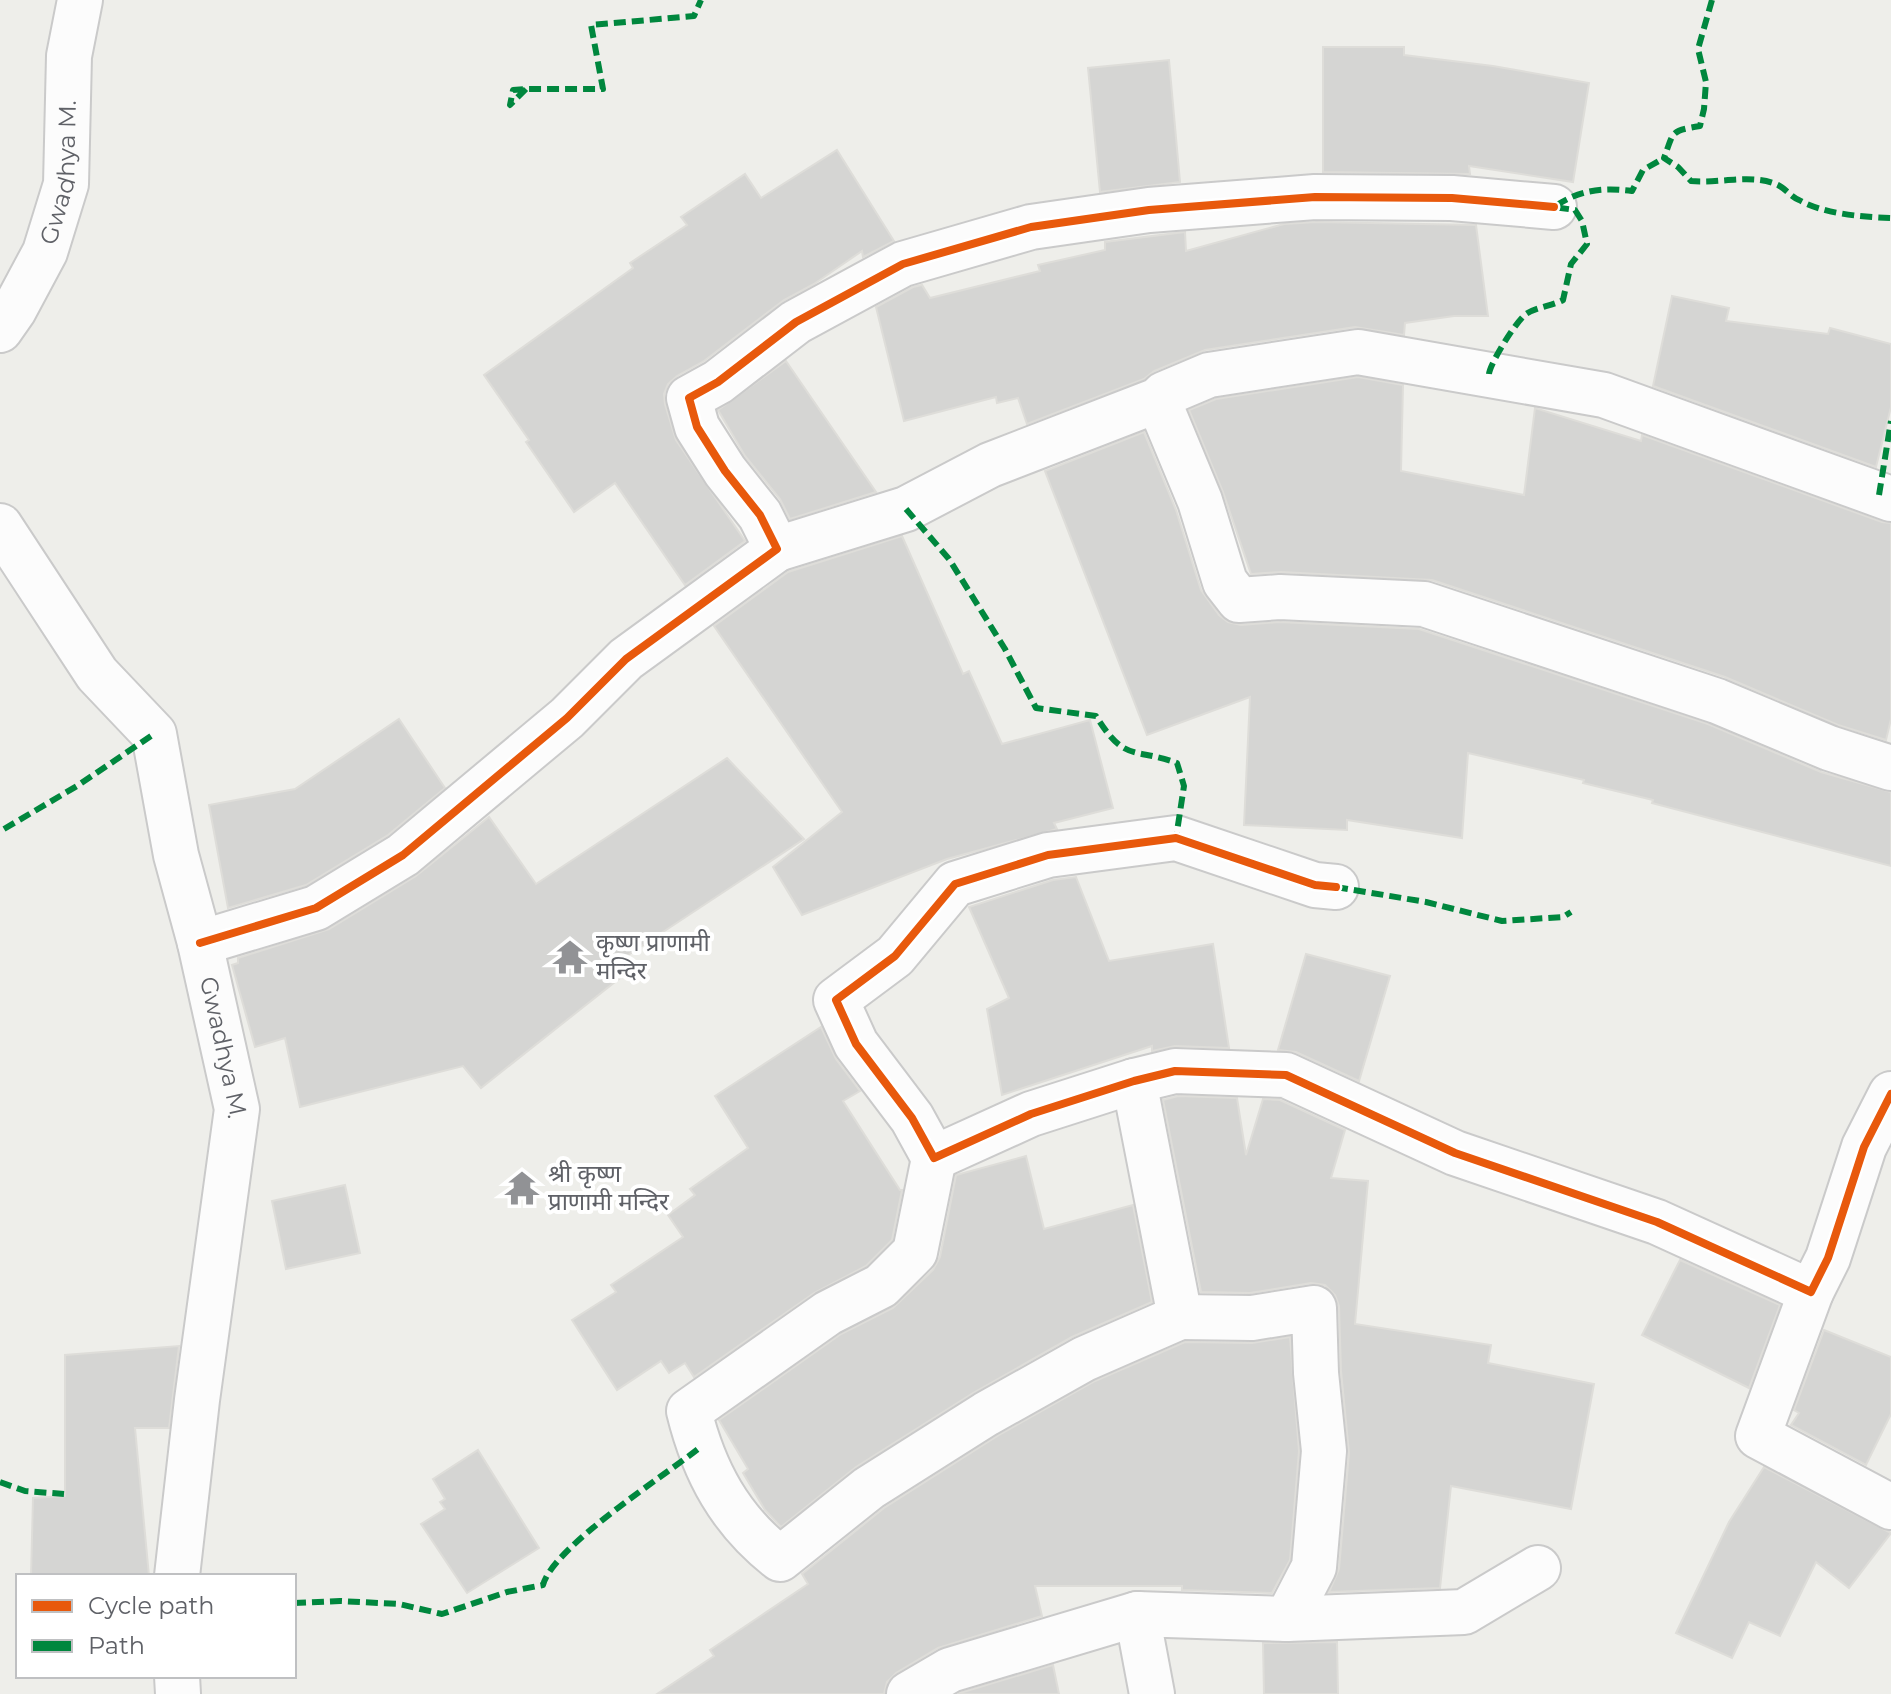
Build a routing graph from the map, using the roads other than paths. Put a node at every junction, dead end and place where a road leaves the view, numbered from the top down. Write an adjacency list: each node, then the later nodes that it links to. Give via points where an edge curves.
1 (80, 0): 3 (street, Gwadhya M., via 69,56 66,184 45,252)
2 (1554, 207): 7 (street, via 1452,198 1315,197 1149,210 1031,227 903,264 796,322 689,398 697,427 760,515)
3 (0, 330)
4 (1158, 400): 5 (street, via 1209,375 1358,352 1604,395); 7 (street, via 990,465 906,509); 8 (street, via 1200,501 1225,582 1239,600 1424,604 1717,701)
5 (1891, 499)
6 (0, 526): 10 (street, Gwadhya M., via 97,674 154,734 176,855)
7 (777, 549): 10 (street, via 626,659 567,718 403,855 316,908)
8 (1891, 768)
9 (1336, 887): 13 (street, via 1315,885 1176,838 1048,855 955,884 895,956 836,1000 856,1044 912,1118)
10 (200, 943): 18 (street, Gwadhya M., via 237,1109)
11 (1134, 1081): 13 (street, via 1031,1114); 14 (street, via 1175,1071 1286,1075 1455,1153 1657,1222); 15 (street)
12 (1891, 1094): 14 (street, via 1864,1147 1828,1258)
13 (934, 1158): 15 (street, via 915,1252 881,1286 828,1313 689,1411 698,1449 716,1488 780,1559 869,1488 986,1414 1084,1359)
14 (1811, 1292): 16 (street, via 1758,1436)
15 (1180, 1317): 20 (street, via 1252,1318 1314,1308 1324,1451 1314,1567)
16 (1891, 1507)
17 (1538, 1568): 20 (street, via 1464,1612)
18 (177, 1574)
19 (1137, 1614): 20 (street); 21 (street, via 950,1670); 22 (street)
20 (1287, 1619)
21 (909, 1694)
22 (1152, 1694)

